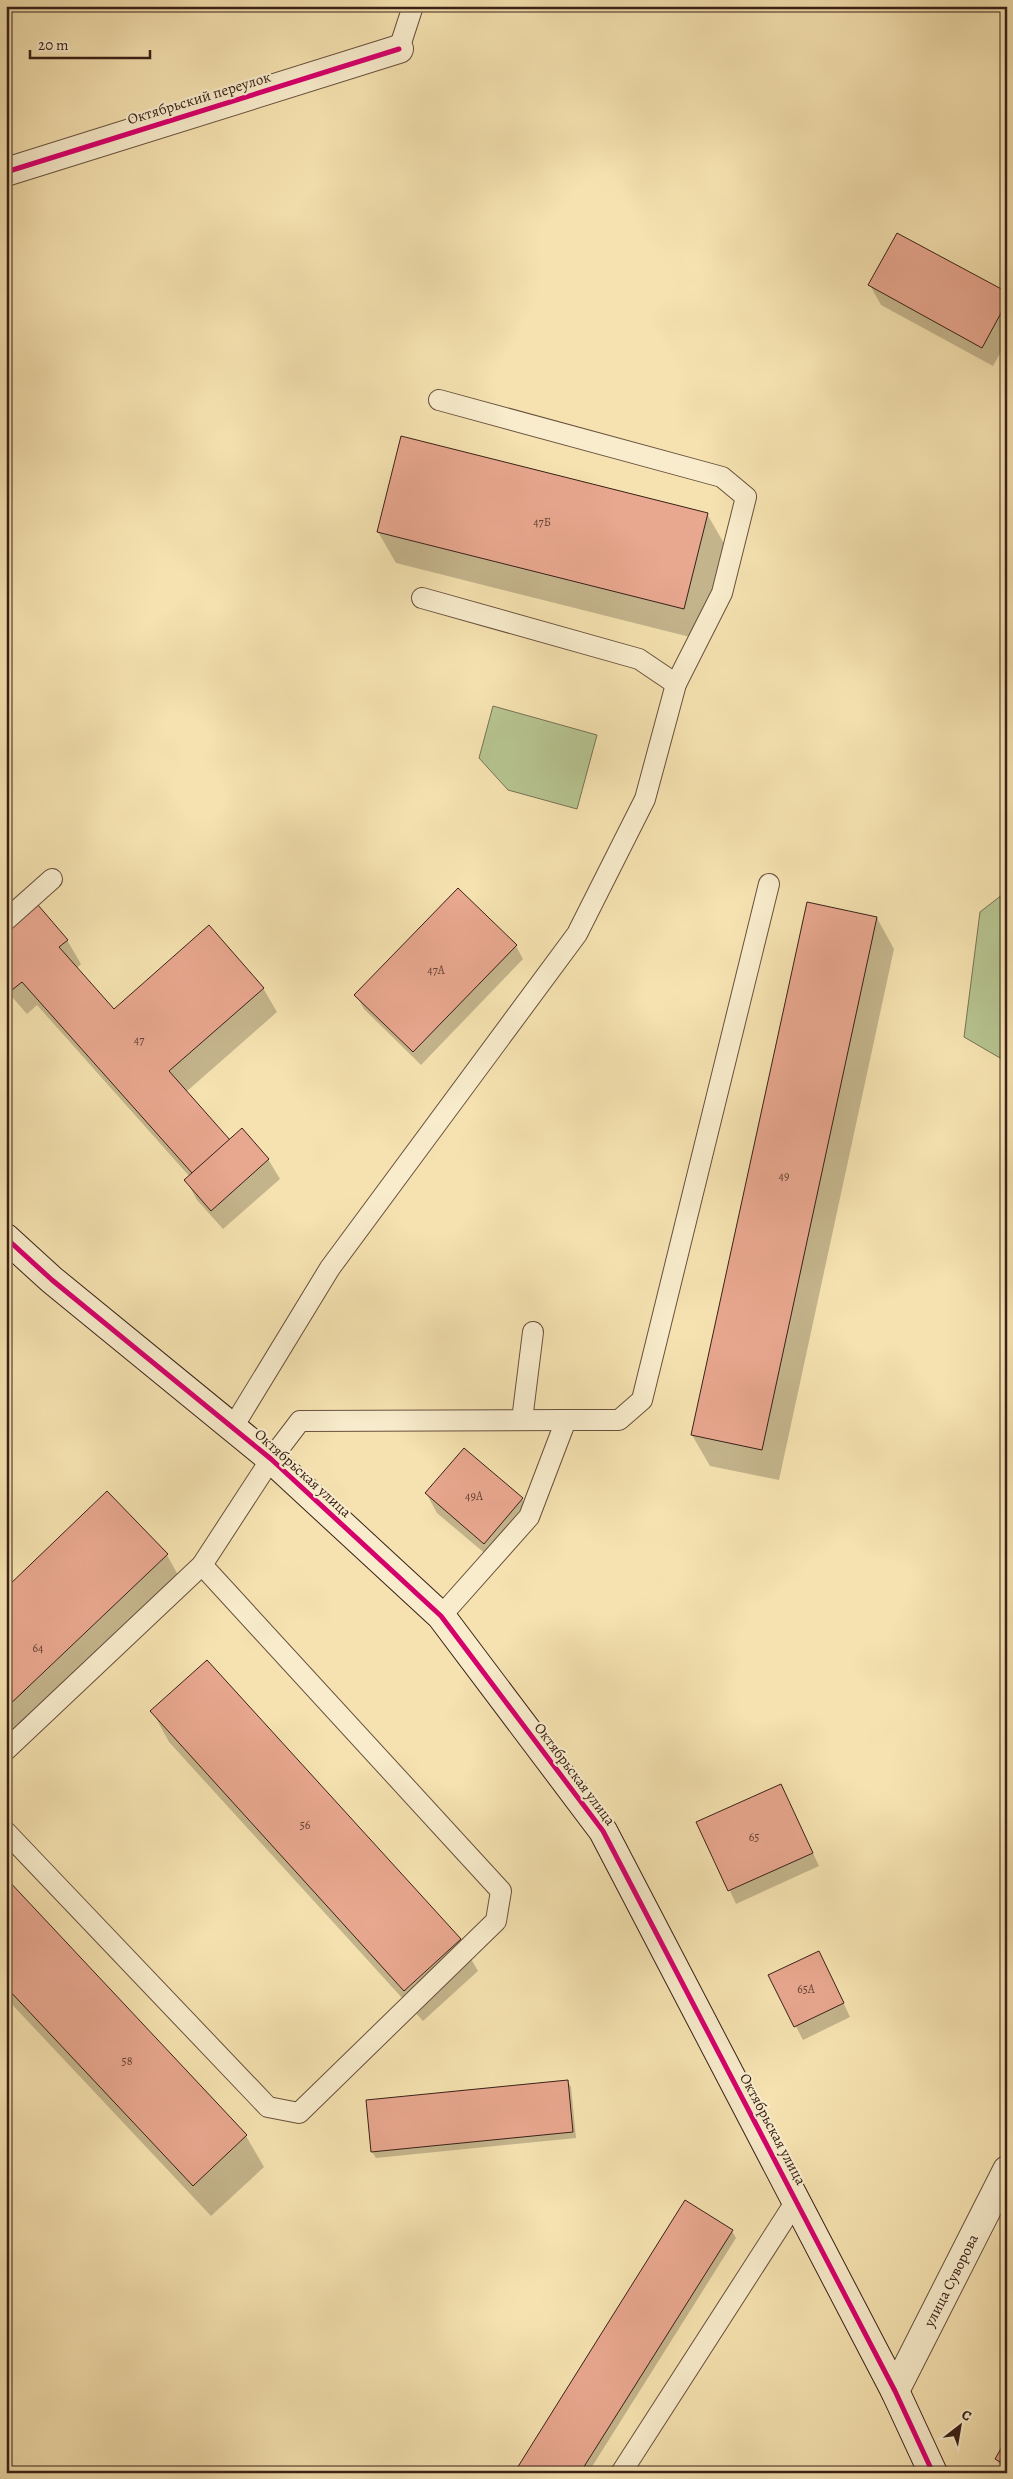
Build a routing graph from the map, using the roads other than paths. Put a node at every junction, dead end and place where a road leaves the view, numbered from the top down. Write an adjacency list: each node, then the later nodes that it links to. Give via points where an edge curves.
1 (413, 6): 2 (lane)
2 (399, 49): 3 (street, Октябрьский переулок)
3 (6, 172)
4 (439, 400): 6 (lane, via 722,477 746,497 722,593)
5 (422, 598): 6 (lane, via 639,659)
6 (676, 684): 14 (lane, via 645,799 577,934 330,1268)
7 (52, 878): 9 (lane)
8 (769, 884): 13 (lane, via 642,1400 618,1420)
9 (6, 920)
10 (6, 1238): 14 (street, Октябрьская улица, via 52,1280)
11 (532, 1332): 12 (lane)
12 (522, 1420): 13 (lane); 15 (lane, via 300,1420)
13 (566, 1420): 17 (lane, via 528,1517)
14 (233, 1427): 15 (street, Октябрьская улица)
15 (271, 1459): 16 (lane); 17 (street, Октябрьская улица)
16 (202, 1565): 18 (lane); 19 (lane, via 501,1891 496,1921 299,2113 268,2107)
17 (441, 1616): 21 (street, Октябрьская улица, via 603,1831)
18 (6, 1750)
19 (6, 1832)
20 (1007, 2170): 22 (street, улица Суворова)
21 (796, 2201): 22 (street, Октябрьская улица); 23 (lane)
22 (895, 2391): 24 (street, Октябрьская улица)
23 (621, 2473)
24 (933, 2473)

